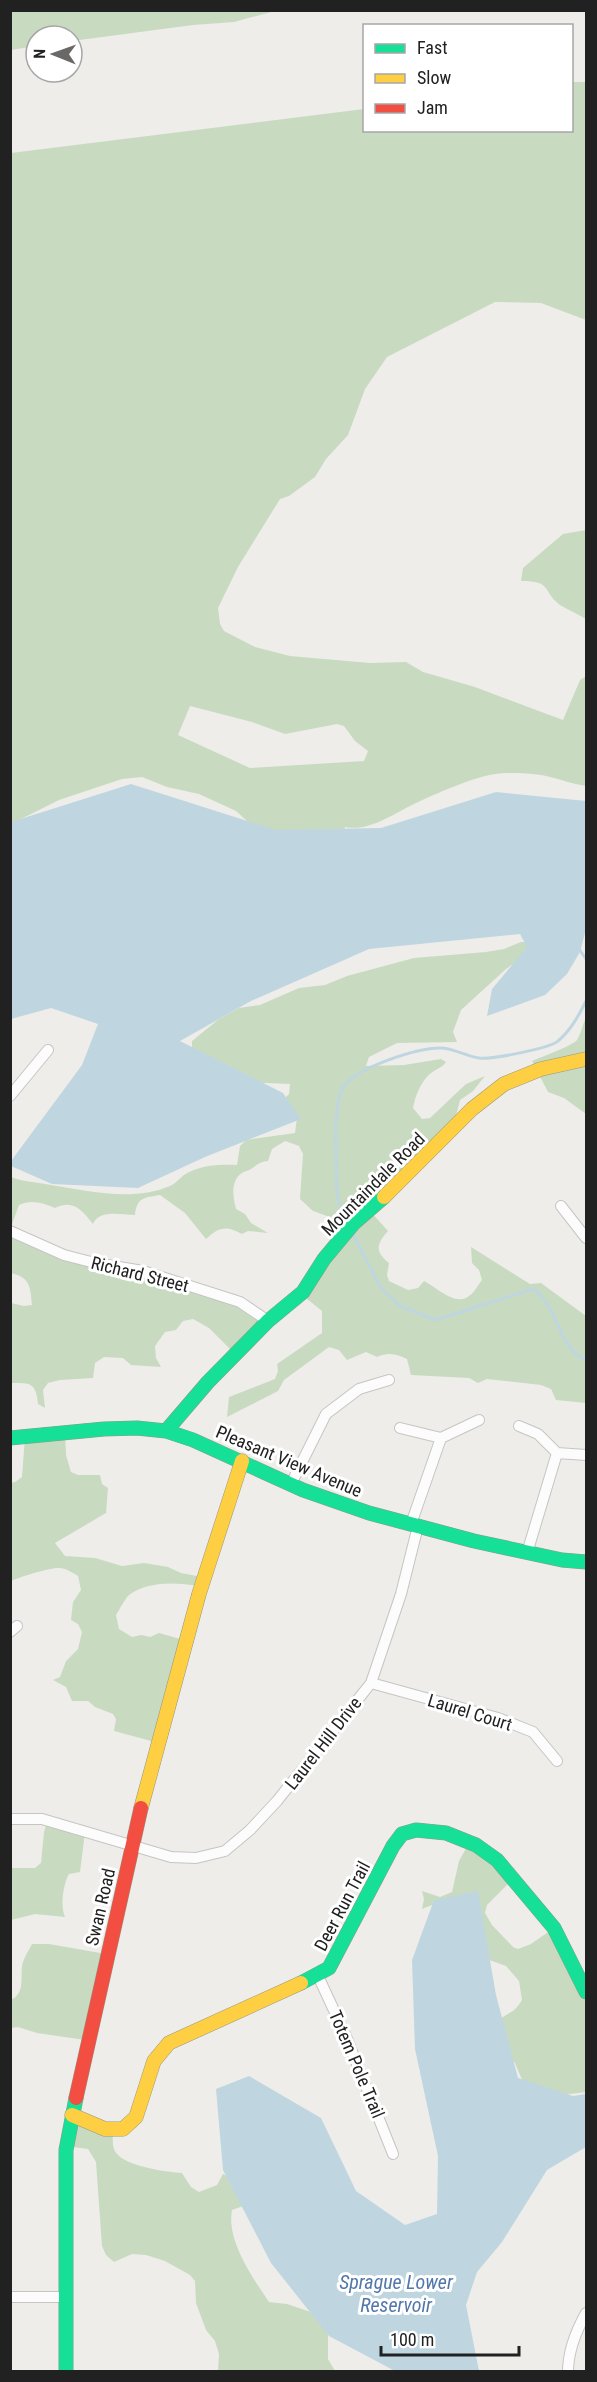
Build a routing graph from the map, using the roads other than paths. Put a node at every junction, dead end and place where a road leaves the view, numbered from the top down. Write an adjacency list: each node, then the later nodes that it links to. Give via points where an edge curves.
1 (48, 1050): 3 (street)
2 (586, 1059): 7 (street, Mountaindale Road, via 541,1069 504,1084 472,1108 354,1223 303,1292)
3 (10, 1095)
4 (561, 1206): 6 (street)
5 (10, 1230): 7 (street, Richard Street, via 64,1255 143,1271 240,1302)
6 (586, 1238)
7 (268, 1321): 12 (street, Mountaindale Road)
8 (389, 1380): 18 (street, via 358,1389 326,1414)
9 (479, 1420): 14 (street)
10 (519, 1426): 15 (street, via 538,1434)
11 (400, 1428): 14 (street)
12 (166, 1431): 13 (street, Pleasant View Avenue, via 104,1429); 17 (street, Pleasant View Avenue)
13 (10, 1438)
14 (441, 1438): 19 (street, Laurel Hill Drive)
15 (557, 1453): 16 (street); 20 (street)
16 (586, 1455)
17 (242, 1461): 18 (street, Pleasant View Avenue); 25 (street, Swan Road, via 199,1594)
18 (291, 1484): 19 (street, Pleasant View Avenue, via 369,1513)
19 (415, 1525): 20 (street, Pleasant View Avenue); 22 (street, Laurel Hill Drive, via 401,1594)
20 (528, 1553): 21 (street, Pleasant View Avenue)
21 (586, 1562)
22 (371, 1683): 23 (street, Laurel Court, via 498,1718 533,1732); 25 (street, Laurel Hill Drive, via 278,1801 225,1851 196,1858 171,1857)
23 (557, 1761)
24 (10, 1819): 25 (street, Laurel Hill Drive, via 42,1819)
25 (132, 1845): 28 (street, Swan Road)
26 (318, 1976): 27 (street, Deer Run Trail, via 340,1952 393,1846 402,1834 416,1830 446,1833 476,1845 496,1860 554,1928); 28 (street, Deer Run Trail, via 169,2043 154,2061 136,2117 123,2129 105,2129); 29 (street, Totem Pole Trail)
27 (586, 1992)
28 (72, 2115): 30 (street, Swan Road, via 66,2150)
29 (393, 2154)
30 (65, 2296): 31 (street); 33 (street, Swan Road)
31 (10, 2297)
32 (586, 2313): 34 (street, via 577,2328)
33 (66, 2372)
34 (568, 2372)

